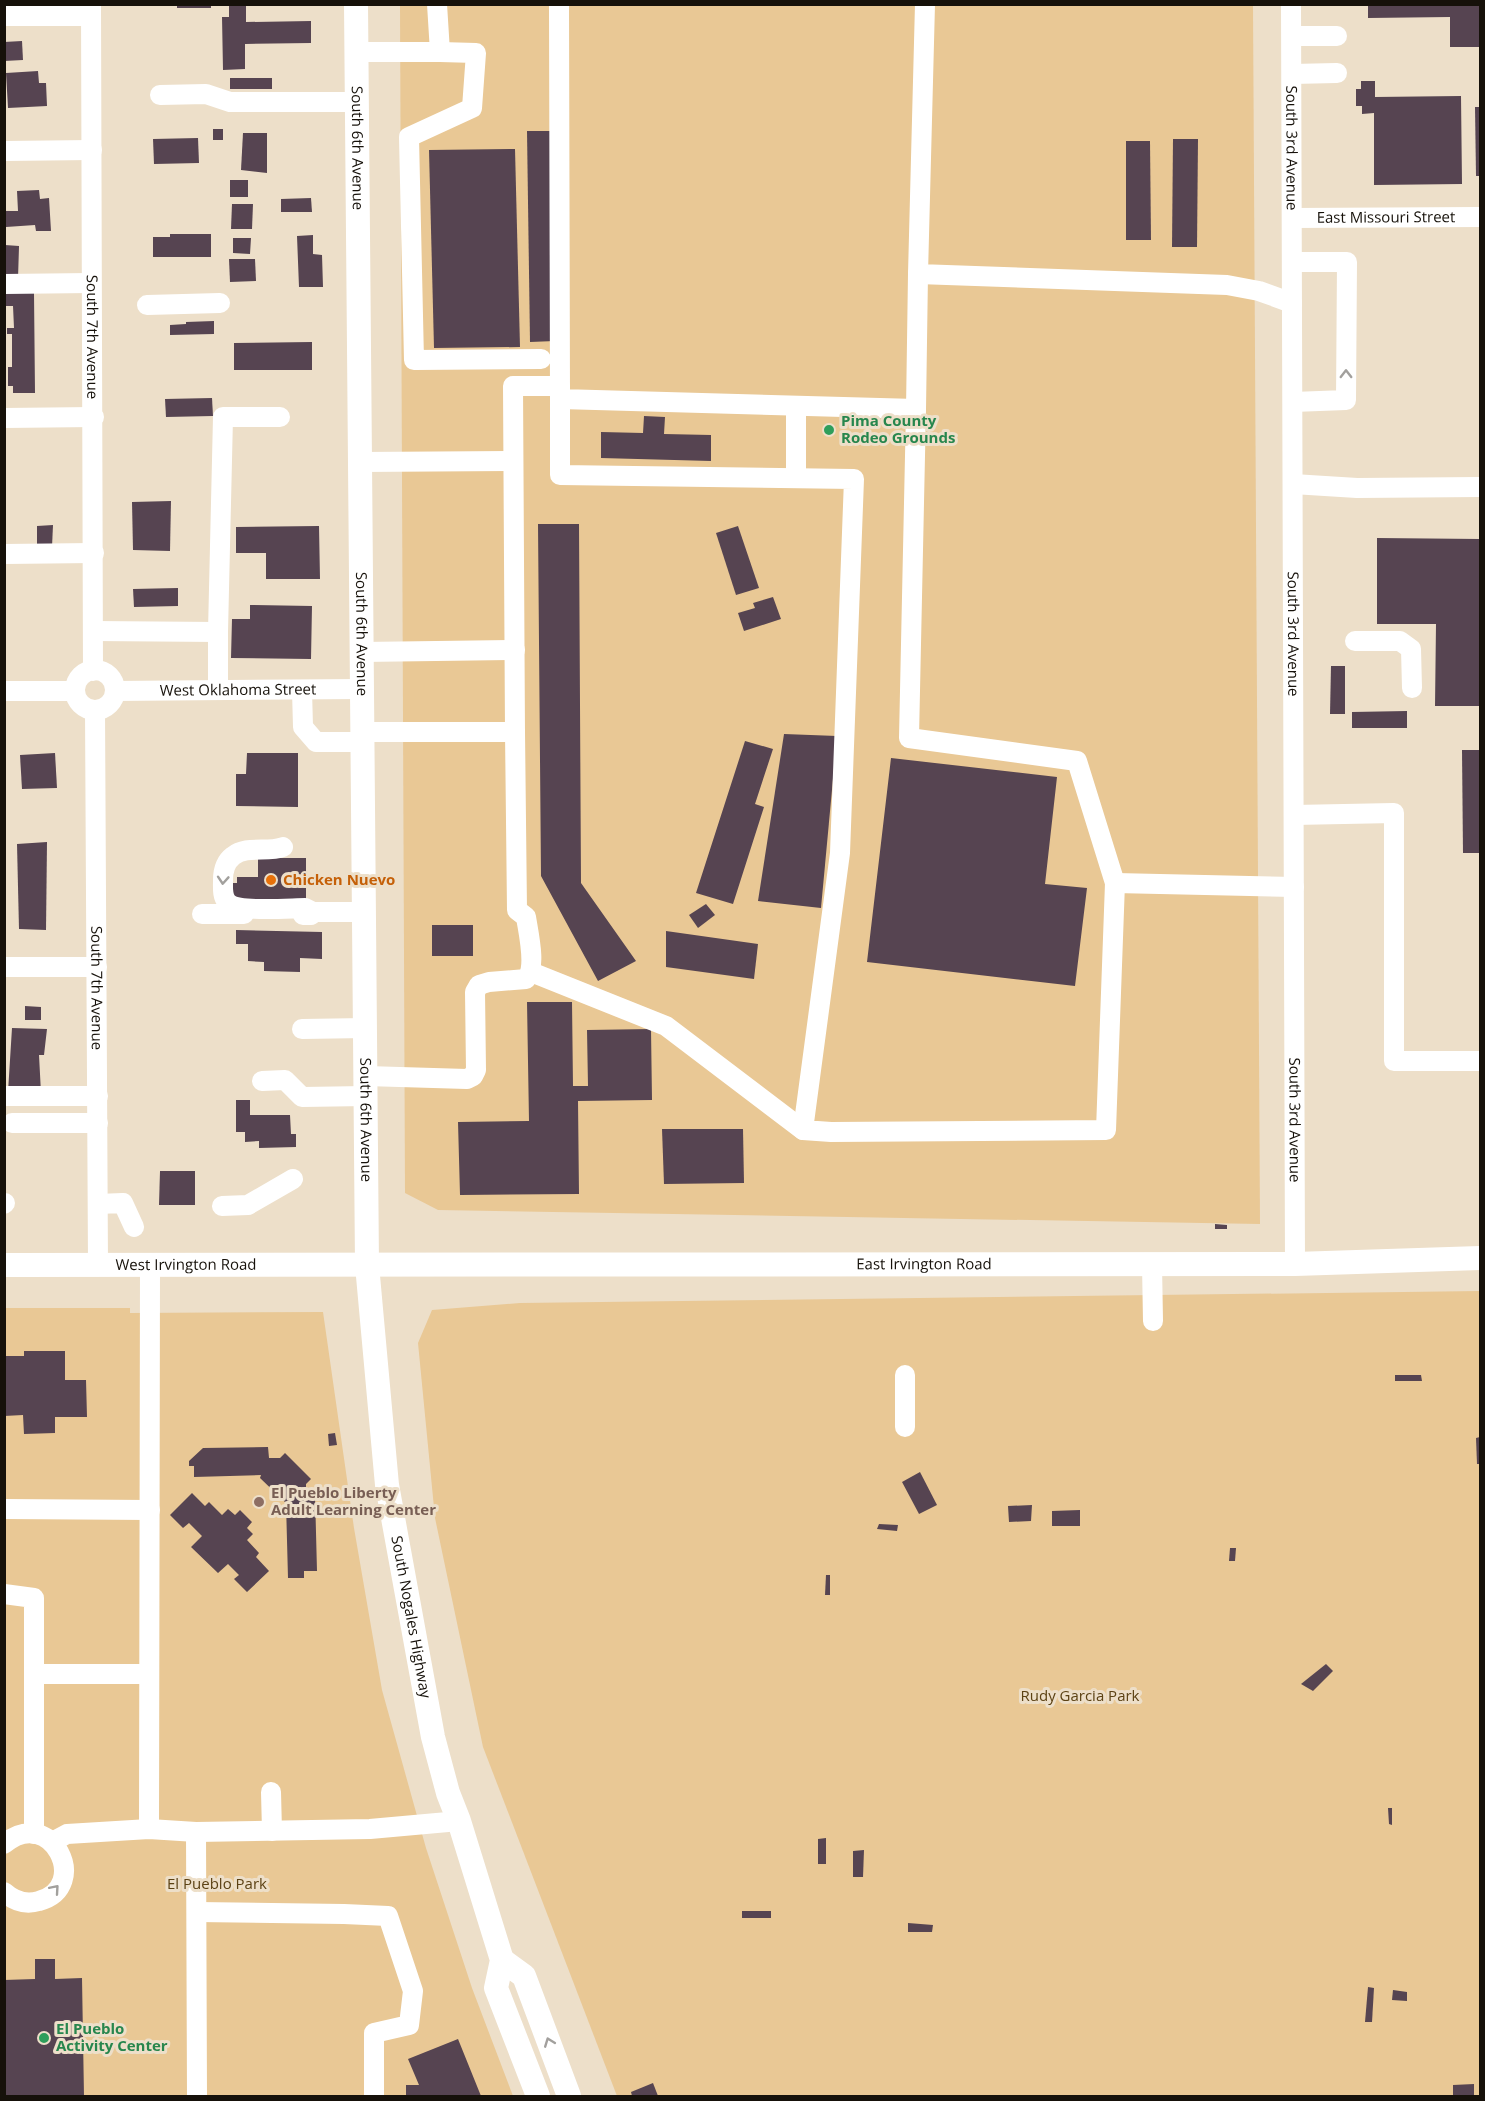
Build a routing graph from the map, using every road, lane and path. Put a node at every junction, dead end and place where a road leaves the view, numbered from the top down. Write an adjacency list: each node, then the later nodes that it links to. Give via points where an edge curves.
1 (356, 4): 10 (main road, South 6th Avenue)
2 (437, 4): 11 (street)
3 (559, 4): 28 (street)
4 (925, 4): 21 (street)
5 (1292, 4): 8 (street, South 3rd Avenue)
6 (91, 10): 7 (street); 16 (street, South 7th Avenue)
7 (4, 16)
8 (1292, 36): 9 (street); 13 (street, South 3rd Avenue)
9 (1337, 36)
10 (357, 52): 11 (street); 15 (main road, South 6th Avenue)
11 (440, 52): 27 (street, via 476,53 475,75 472,108 409,137 414,360)
12 (1337, 73): 13 (street)
13 (1292, 74): 19 (street, South 3rd Avenue)
14 (160, 95): 15 (street, via 206,94 230,102)
15 (357, 102): 36 (main road, South 6th Avenue)
16 (92, 150): 17 (street); 22 (street, South 7th Avenue)
17 (4, 151)
18 (1480, 217): 19 (street, East Missouri Street)
19 (1292, 218): 20 (street, South 3rd Avenue)
20 (1292, 262): 25 (street, South 3rd Avenue); 29 (street, one-way to 20, via 1346,400 1347,262)
21 (918, 274): 25 (street, via 1227,285); 31 (street)
22 (91, 283): 23 (street); 32 (street, South 7th Avenue)
23 (4, 284)
24 (220, 303): 26 (street)
25 (1292, 303): 29 (street, South 3rd Avenue)
26 (147, 305)
27 (541, 359)
28 (560, 393): 30 (street); 35 (street, via 513,386); 37 (street, via 560,475)
29 (1293, 402): 38 (street, South 3rd Avenue)
30 (796, 406): 31 (street); 37 (street)
31 (916, 409): 60 (street, via 909,738 1077,760)
32 (94, 417): 34 (street); 40 (street, South 7th Avenue)
33 (280, 417): 43 (street, via 223,417)
34 (4, 418)
35 (513, 460): 36 (street); 45 (street)
36 (360, 462): 46 (main road, South 6th Avenue)
37 (796, 477): 77 (street, via 854,479 840,853)
38 (1293, 484): 39 (street); 58 (street, South 3rd Avenue)
39 (1480, 487)
40 (94, 553): 41 (street); 42 (street, South 7th Avenue)
41 (4, 554)
42 (93, 631): 43 (street); 47 (street, South 7th Avenue)
43 (218, 633): 50 (street)
44 (1355, 641): 48 (street, via 1400,641 1411,649)
45 (515, 650): 46 (street); 56 (street)
46 (362, 652): 49 (main road, South 6th Avenue)
47 (93, 671): 52 (street, via 82,675); 53 (street, via 109,676)
48 (1412, 688)
49 (362, 689): 51 (street, West Oklahoma Street); 57 (main road, South 6th Avenue)
50 (218, 690): 51 (street, West Oklahoma Street); 53 (street, West Oklahoma Street)
51 (302, 690): 57 (street, via 303,727 316,742)
52 (75, 691): 54 (street); 55 (street, via 84,706)
53 (115, 691): 55 (street, via 109,705)
54 (4, 692)
55 (95, 710): 66 (street, South 7th Avenue)
56 (515, 732): 57 (street); 67 (street, via 517,910 526,917)
57 (362, 737): 63 (main road, South 6th Avenue)
58 (1294, 815): 61 (street, South 3rd Avenue); 70 (street, via 1394,813 1394,1061)
59 (283, 846): 62 (street, one-way to 62, via 275,850 242,850 233,856 225,864 223,894 228,904 239,908 305,908)
60 (1115, 883): 61 (street); 77 (street, via 1106,1130)
61 (1294, 887): 85 (street, South 3rd Avenue)
62 (313, 912): 63 (street); 64 (street)
63 (365, 912): 68 (main road, South 6th Avenue)
64 (202, 914)
65 (4, 966): 66 (street)
66 (97, 967): 74 (street, South 7th Avenue)
67 (531, 972): 72 (street, via 526,979 479,985 475,992 473,1077); 77 (street, via 666,1026)
68 (366, 1028): 69 (street); 72 (main road, South 6th Avenue)
69 (302, 1029)
70 (1480, 1061)
71 (262, 1081): 72 (street, via 285,1080 302,1097)
72 (366, 1086): 88 (main road, South 6th Avenue)
73 (4, 1096): 74 (street)
74 (98, 1096): 76 (street, South 7th Avenue)
75 (12, 1123): 76 (street)
76 (98, 1123): 79 (street, South 7th Avenue)
77 (803, 1130)
78 (293, 1179): 80 (street, via 249,1205)
79 (98, 1204): 81 (street, via 123,1203); 83 (street, South 7th Avenue)
80 (222, 1206)
81 (134, 1227)
82 (1480, 1258): 85 (main road, East Irvington Road)
83 (98, 1264): 86 (main road, West Irvington Road); 87 (main road, West Irvington Road)
84 (1152, 1264): 85 (main road, East Irvington Road); 88 (main road, East Irvington Road); 89 (street)
85 (1295, 1264)
86 (4, 1265)
87 (150, 1265): 88 (main road, West Irvington Road); 93 (street)
88 (367, 1265): 98 (main road, South Nogales Highway, via 387,1485 433,1737)
89 (1153, 1321)
90 (905, 1375): 91 (street)
91 (905, 1427)
92 (4, 1509): 93 (street)
93 (150, 1510): 96 (street)
94 (4, 1594): 95 (street, via 34,1598)
95 (34, 1674): 96 (street); 102 (street)
96 (150, 1674): 99 (street)
97 (271, 1792): 100 (street)
98 (459, 1821): 100 (street, via 370,1829); 107 (main road, South Nogales Highway)
99 (149, 1829): 101 (street); 103 (street, via 68,1834)
100 (272, 1831): 101 (street)
101 (196, 1832): 106 (street)
102 (33, 1834): 103 (street); 104 (street, via 22,1834)
103 (52, 1842): 105 (street, one-way to 103, via 10,1898 33,1903 54,1894 61,1884 64,1862)
104 (4, 1844)
105 (4, 1892)
106 (197, 1912): 108 (street); 109 (street, via 388,1916 413,1991 409,2025 374,2033)
107 (502, 1960): 110 (main road, South Nogales Highway, via 496,1988); 111 (main road, one-way to 107, via 524,1977)
108 (197, 2097)
109 (374, 2097)
110 (538, 2097)
111 (569, 2097)

